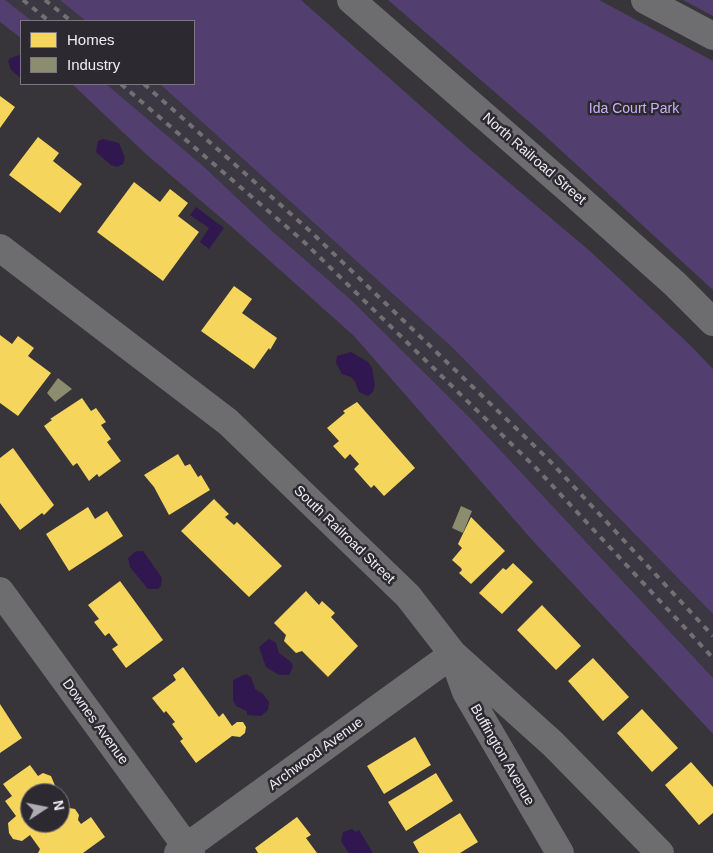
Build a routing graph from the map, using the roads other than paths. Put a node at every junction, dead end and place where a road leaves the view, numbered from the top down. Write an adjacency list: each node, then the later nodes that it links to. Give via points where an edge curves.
1 (350, 0): 5 (street, North Railroad Street, via 574,194)
2 (645, 0): 3 (main road)
3 (713, 36)
4 (0, 248): 7 (street, South Railroad Street, via 228,422 408,596)
5 (713, 322)
6 (0, 591): 8 (street, Downes Avenue)
7 (453, 654): 8 (street, Archwood Avenue); 9 (street, Buffington Avenue, via 466,692); 10 (street, South Railroad Street, via 553,744)
8 (185, 851)
9 (560, 853)
10 (660, 853)

